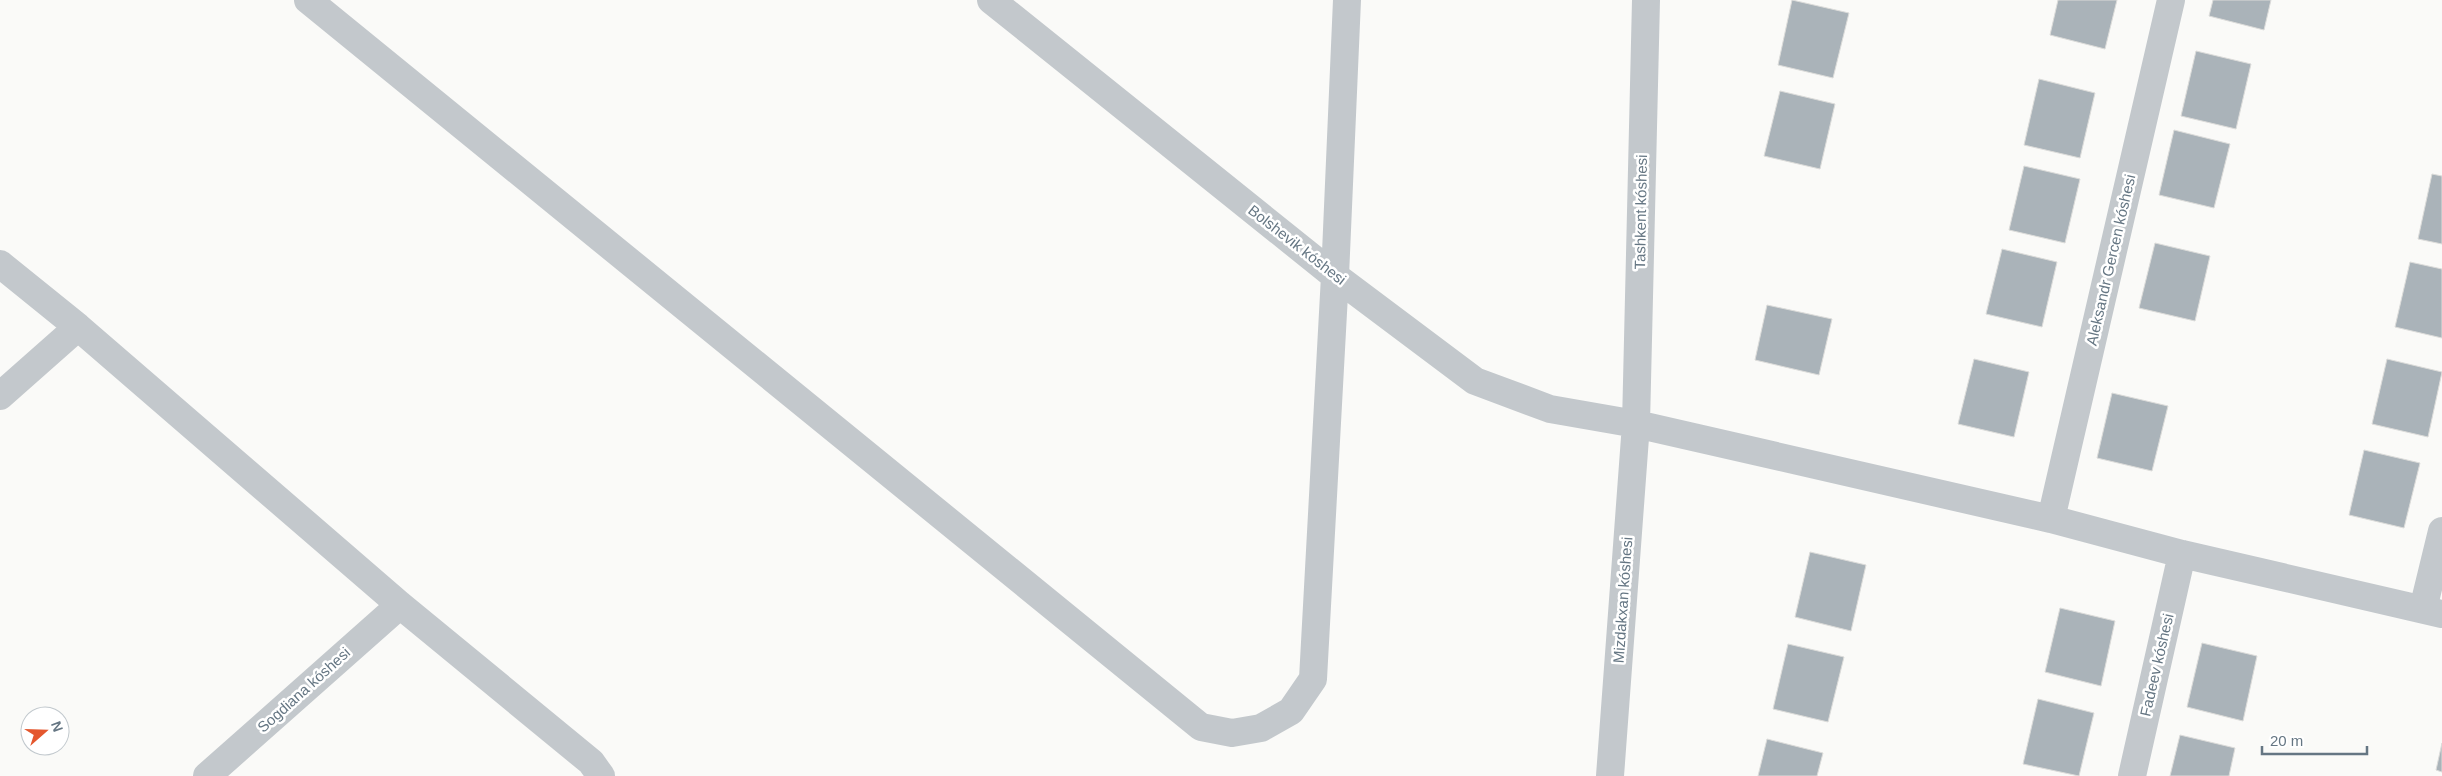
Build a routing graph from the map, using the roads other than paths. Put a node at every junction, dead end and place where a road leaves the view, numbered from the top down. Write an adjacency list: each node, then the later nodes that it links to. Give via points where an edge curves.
1 (308, 0): 7 (street, via 1201,727 1232,733 1261,728 1291,712 1312,679)
2 (991, 0): 7 (street, Bolshevik kóshesi)
3 (1348, 0): 7 (street)
4 (1646, 0): 10 (street, Tashkent kóshesi)
5 (2171, 0): 11 (street, Aleksandr Gercen kóshesi)
6 (0, 264): 8 (street)
7 (1335, 276): 10 (street, Bolshevik kóshesi, via 1475,381 1550,409)
8 (78, 327): 9 (street); 14 (street)
9 (0, 396)
10 (1636, 424): 11 (street, Bolshevik kóshesi); 18 (street, Mizdakxan kóshesi)
11 (2051, 519): 13 (street, Bolshevik kóshesi)
12 (2442, 531): 15 (street)
13 (2182, 554): 15 (street, Bolshevik kóshesi); 19 (street, Fadeev kóshesi)
14 (400, 605): 16 (street, Sogdiana kóshesi); 17 (street, via 590,762)
15 (2433, 611)
16 (207, 776)
17 (601, 776)
18 (1610, 776)
19 (2132, 776)

